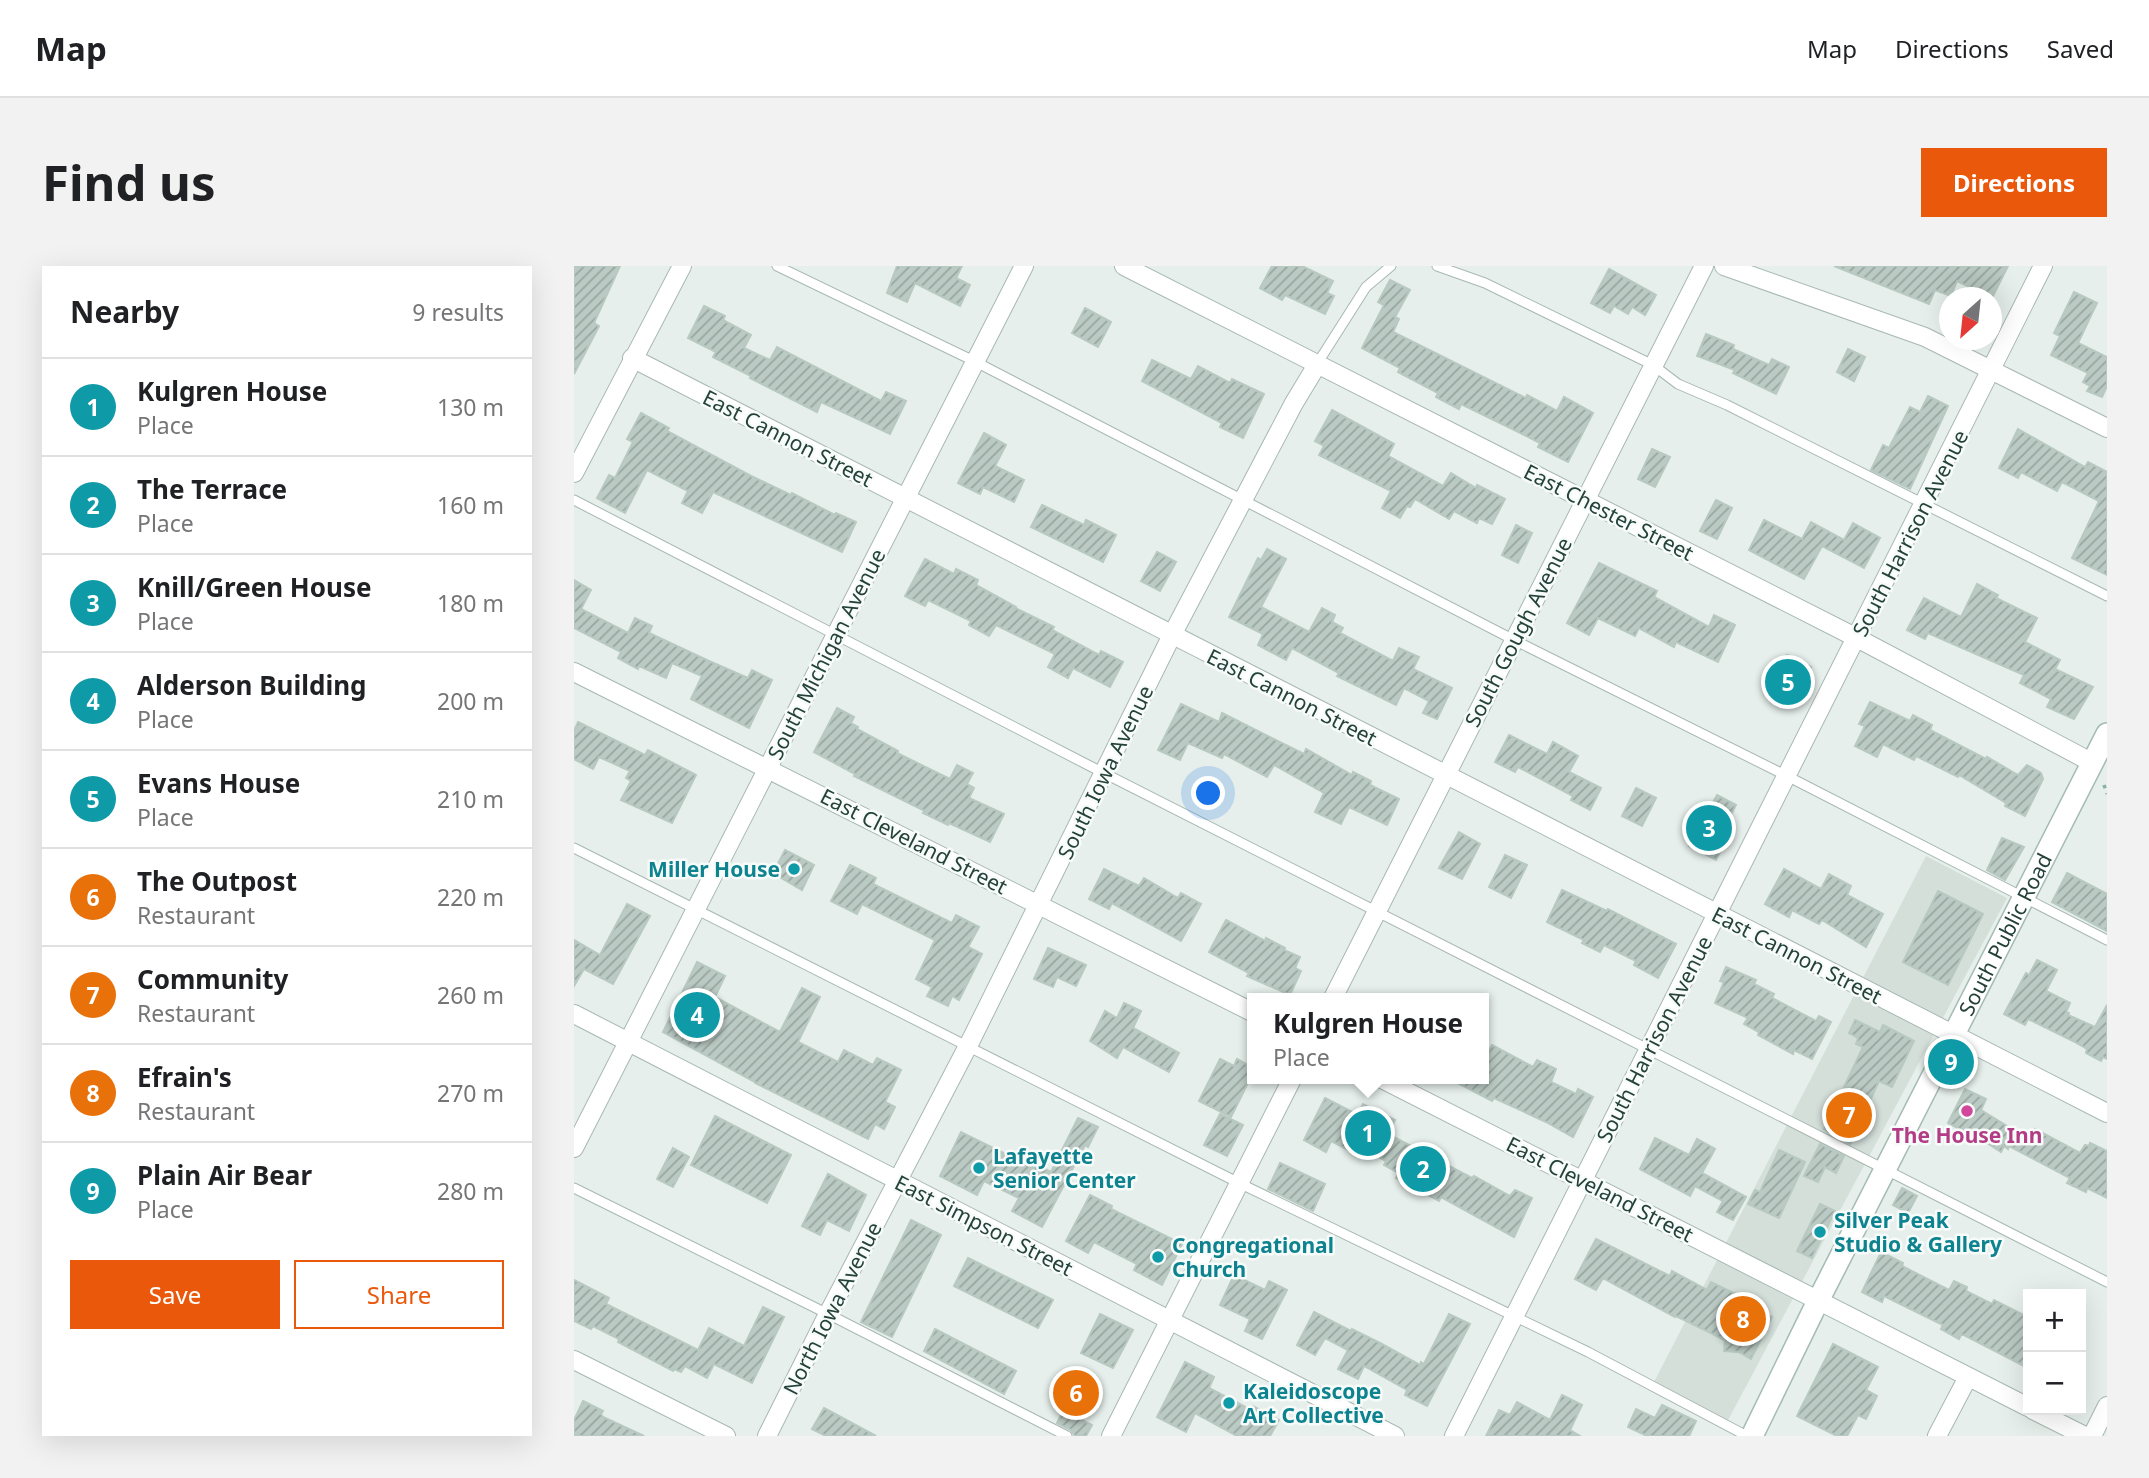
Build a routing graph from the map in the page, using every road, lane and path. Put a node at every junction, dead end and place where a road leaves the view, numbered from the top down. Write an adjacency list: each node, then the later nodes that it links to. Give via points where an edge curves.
1 (682, 266): 10 (street)
2 (777, 266): 11 (lane)
3 (1024, 266): 11 (street, South Michigan Avenue)
4 (1124, 266): 12 (street, East Chester Street)
5 (1391, 266): 12 (lane, via 1366,286)
6 (1437, 266): 13 (lane, via 1485,283)
7 (1704, 266): 13 (street, South Gough Avenue)
8 (1724, 266): 14 (street, via 1925,337)
9 (2043, 266): 14 (street, South Harrison Avenue)
10 (632, 358): 16 (street); 17 (street, East Cannon Street)
11 (974, 361): 17 (street, South Michigan Avenue); 19 (lane)
12 (1317, 365): 19 (street, South Iowa Avenue); 20 (street, East Chester Street)
13 (1653, 365): 20 (street, South Gough Avenue); 21 (lane, via 1678,384)
14 (1992, 369): 15 (street); 21 (street, South Harrison Avenue)
15 (2107, 428)
16 (574, 472)
17 (904, 498): 23 (street, East Cannon Street); 24 (street, South Michigan Avenue)
18 (574, 500): 24 (lane)
19 (1243, 500): 23 (street, South Iowa Avenue); 26 (lane)
20 (1585, 500): 25 (street, East Chester Street); 26 (street, South Gough Avenue)
21 (1924, 504): 22 (lane); 25 (street, South Harrison Avenue)
22 (2107, 596)
23 (1172, 635): 31 (street, South Iowa Avenue); 32 (street, East Cannon Street)
24 (835, 636): 30 (street, South Michigan Avenue); 31 (lane)
25 (1857, 638): 29 (street, East Chester Street); 33 (street, South Harrison Avenue)
26 (1514, 640): 32 (street, South Gough Avenue); 33 (lane)
27 (574, 672): 30 (street, East Cleveland Street)
28 (2107, 734): 29 (street, South Public Road)
29 (2092, 763): 37 (street, South Public Road)
30 (768, 769): 38 (street, East Cleveland Street); 39 (street, South Michigan Avenue)
31 (1105, 773): 38 (street, South Iowa Avenue); 40 (lane)
32 (1446, 775): 40 (street, South Gough Avenue); 41 (street, East Cannon Street)
33 (1787, 776): 37 (lane); 41 (street, South Harrison Avenue)
34 (2104, 783): 35 (path)
35 (2107, 794)
36 (574, 848): 39 (lane)
37 (2024, 898): 42 (lane); 46 (street, South Public Road)
38 (1039, 904): 44 (street, East Cleveland Street); 48 (street, South Iowa Avenue)
39 (695, 909): 47 (street, South Michigan Avenue); 48 (lane)
40 (1377, 911): 43 (street, South Gough Avenue); 49 (lane)
41 (1718, 915): 46 (street, East Cannon Street); 49 (street, South Harrison Avenue)
42 (2107, 940)
43 (1336, 993)
44 (1247, 1009)
45 (574, 1014): 47 (street, East Simpson Street)
46 (1953, 1036): 52 (street, East Cannon Street); 54 (street, South Public Road)
47 (628, 1042): 53 (street, South Michigan Avenue); 55 (street, East Simpson Street)
48 (968, 1045): 55 (street, South Iowa Avenue); 57 (lane)
49 (1649, 1049): 54 (lane); 56 (street, South Harrison Avenue)
50 (1289, 1084): 57 (street)
51 (1392, 1084): 56 (street, East Cleveland Street)
52 (2107, 1113)
53 (574, 1148)
54 (1885, 1170): 59 (lane); 60 (street, South Public Road)
55 (897, 1180): 61 (street, North Iowa Avenue); 63 (street, East Simpson Street)
56 (1581, 1181): 60 (street, East Cleveland Street); 62 (street, South Harrison Avenue)
57 (1239, 1183): 62 (lane); 63 (street)
58 (574, 1188): 61 (lane)
59 (2107, 1282)
60 (1819, 1299): 65 (street, East Cleveland Street); 75 (street, South Public Road)
61 (828, 1314): 70 (street, North Iowa Avenue); 71 (lane)
62 (1514, 1315): 74 (street, South Harrison Avenue); 75 (lane)
63 (1169, 1321): 72 (street); 73 (street, East Simpson Street)
64 (574, 1360): 69 (street)
65 (1968, 1377): 66 (street, East Cleveland Street); 76 (street)
66 (2023, 1404)
67 (2107, 1406): 78 (street)
68 (2043, 1415): 77 (street)
69 (726, 1436)
70 (767, 1436)
71 (1067, 1436)
72 (1111, 1436)
73 (1395, 1436)
74 (1454, 1436)
75 (1749, 1436)
76 (1937, 1436)
77 (2085, 1436)
78 (2092, 1436)

